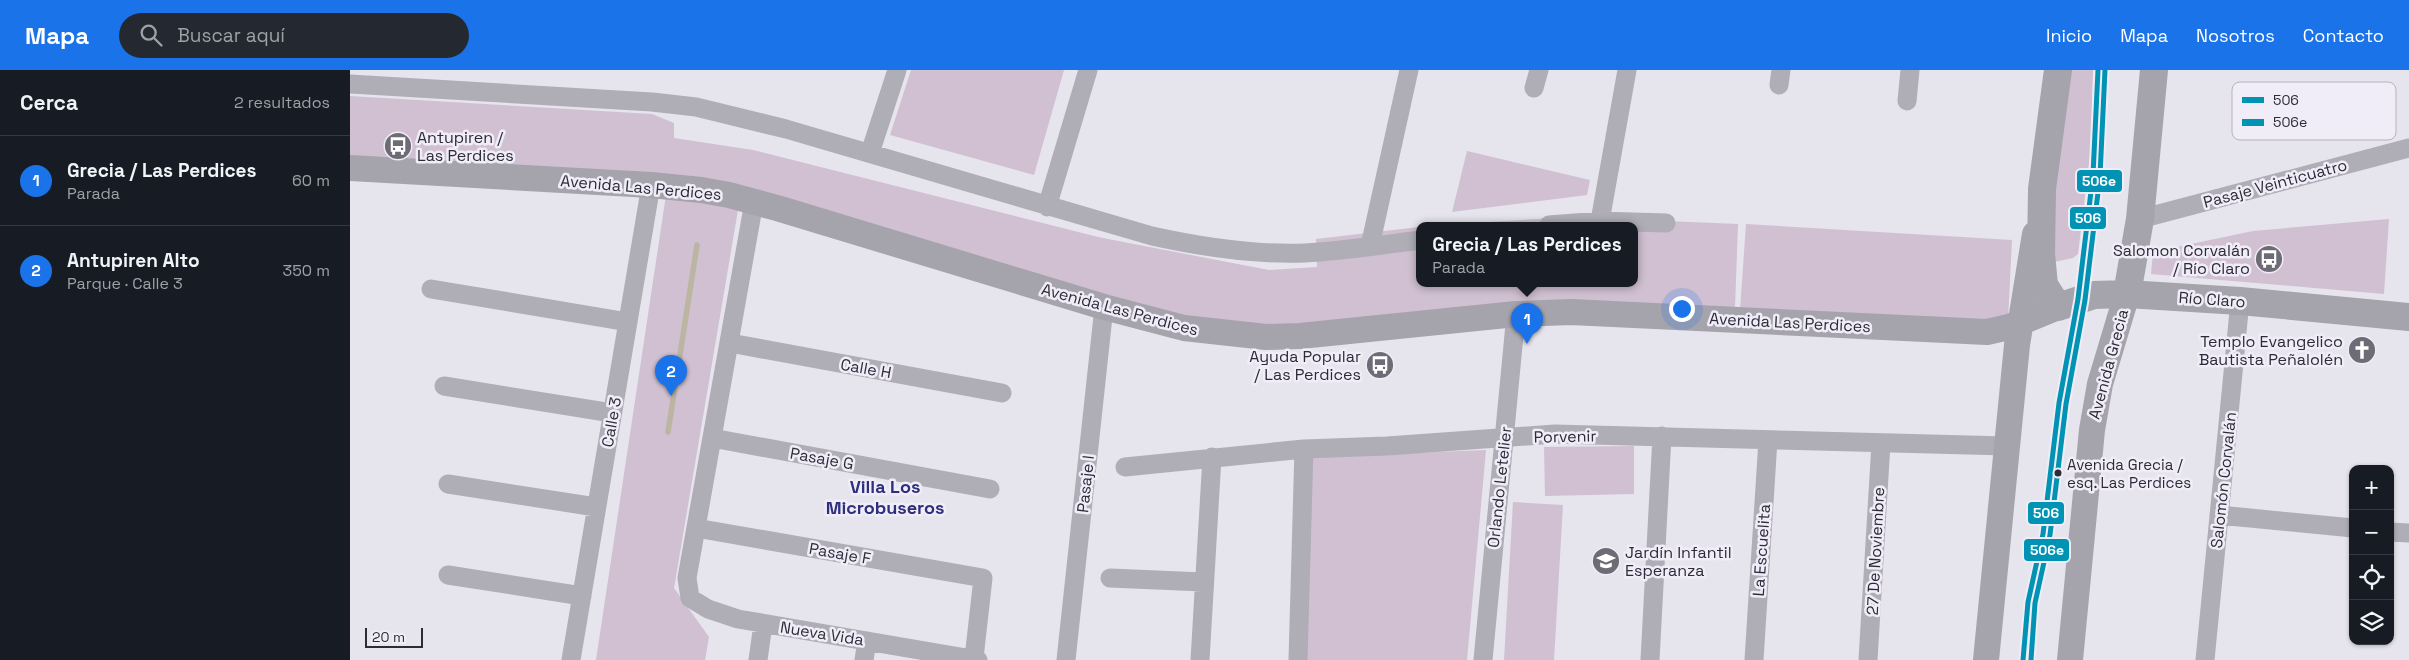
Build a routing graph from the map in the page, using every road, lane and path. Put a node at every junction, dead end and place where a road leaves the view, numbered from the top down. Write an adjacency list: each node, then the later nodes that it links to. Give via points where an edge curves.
1 (897, 70): 13 (street)
2 (1088, 70): 18 (street)
3 (1409, 70): 26 (street)
4 (1539, 70): 10 (street)
5 (1628, 70): 20 (street)
6 (1910, 70): 11 (street)
7 (2058, 70): 16 (main road)
8 (2154, 70): 19 (main road, Avenida Grecia)
9 (350, 84): 13 (street, via 675,104 732,114)
10 (1534, 88)
11 (1907, 101)
12 (2409, 148): 19 (street, Pasaje Veinticuatro)
13 (870, 153): 18 (street)
14 (350, 168): 15 (street, Avenida Las Perdices)
15 (651, 185): 17 (street, Avenida Las Perdices, via 701,190); 34 (street, Calle 3)
16 (2042, 189): 31 (main road, via 2044,285); 35 (street)
17 (754, 202): 30 (street, Avenida Las Perdices); 36 (street)
18 (1047, 207): 26 (street, via 1179,242 1234,250 1293,253)
19 (2140, 218): 28 (main road, Avenida Grecia)
20 (1600, 221): 21 (street); 22 (street)
21 (1587, 222)
22 (1633, 222)
23 (1638, 222): 24 (street)
24 (1666, 223)
25 (1416, 240): 26 (street)
26 (1370, 246)
27 (431, 289): 34 (street)
28 (2127, 294): 29 (main road, Río Claro); 31 (main road, Río Claro, via 2094,295); 76 (street, Avenida Grecia, via 2100,384 2092,430)
29 (2240, 301): 33 (main road, Río Claro); 52 (street, Salomón Corvalán)
30 (1104, 307): 32 (street, Avenida Las Perdices, via 1184,328 1266,337); 68 (street, Pasaje I)
31 (2058, 307): 35 (street, Río Claro)
32 (1516, 314): 35 (street, Avenida Las Perdices, via 1590,313 1964,332 1996,331); 42 (street, Orlando Letelier)
33 (2409, 317)
34 (628, 322): 39 (street, Calle 3)
35 (2020, 323): 45 (street)
36 (730, 343): 38 (street, Calle H); 41 (street)
37 (444, 386): 39 (street)
38 (1002, 393)
39 (612, 413): 51 (street, Calle 3)
40 (1662, 436): 42 (street, Porvenir, via 1555,434); 43 (street, Porvenir); 72 (street)
41 (712, 438): 50 (street, Pasaje G); 53 (street)
42 (1504, 438): 46 (street, Porvenir); 71 (street, Orlando Letelier)
43 (1768, 440): 44 (street, Porvenir); 73 (street, La Escuelita)
44 (1882, 443): 45 (street, Porvenir); 74 (street, 27 De Noviembre)
45 (2007, 446): 75 (street)
46 (1304, 449): 47 (street, Porvenir); 70 (street)
47 (1212, 457): 48 (street, Porvenir); 59 (street)
48 (1125, 467)
49 (448, 484): 51 (street)
50 (990, 489)
51 (596, 507): 60 (street, Calle 3)
52 (2219, 515): 54 (street); 77 (street, Salomón Corvalán)
53 (696, 528): 61 (street, Nueva Vida, via 687,578 690,598 708,609); 64 (street, Pasaje F, via 983,578)
54 (2349, 528)
55 (2394, 532): 56 (street)
56 (2409, 533)
57 (448, 575): 60 (street)
58 (1110, 578): 59 (street)
59 (1204, 582): 69 (street)
60 (582, 596): 65 (street, Calle 3)
61 (763, 624): 62 (street, Nueva Vida); 66 (street)
62 (867, 641): 63 (street, Nueva Vida); 67 (street)
63 (949, 657): 64 (street, Nueva Vida)
64 (976, 659)
65 (571, 660)
66 (758, 660)
67 (864, 660)
68 (1066, 660)
69 (1200, 660)
70 (1298, 660)
71 (1483, 660)
72 (1650, 660)
73 (1754, 660)
74 (1868, 660)
75 (1986, 660)
76 (2070, 660)
77 (2205, 660)

